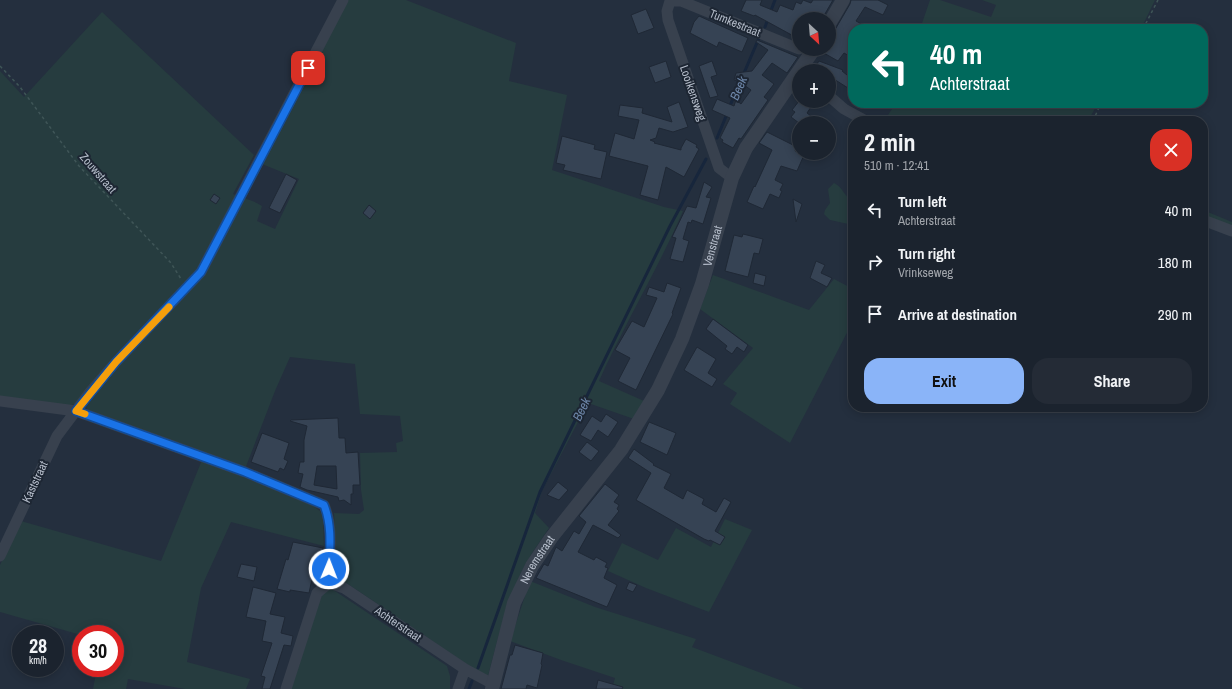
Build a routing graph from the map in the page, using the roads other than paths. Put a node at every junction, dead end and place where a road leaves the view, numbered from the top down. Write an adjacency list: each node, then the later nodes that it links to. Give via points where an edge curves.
1 (343, 0): 13 (street, Kaststraat, via 201,272 116,362)
2 (843, 0): 4 (street)
3 (670, 2): 5 (street, Tumkestraat, via 681,1); 9 (street, Looikensweg, via 668,20 718,168)
4 (836, 12)
5 (792, 45)
6 (792, 81): 9 (street, Venstraat, via 746,148)
7 (836, 102): 8 (street)
8 (857, 116)
9 (732, 178): 14 (street, Venstraat, via 702,284 682,340 658,390)
10 (1208, 222): 11 (street)
11 (1232, 232)
12 (0, 401): 13 (street)
13 (76, 411): 15 (street, Kaststraat, via 57,436); 16 (street, via 245,472 324,505 328,516 330,541)
14 (620, 450): 18 (street, Neremstraat, via 532,566 514,603)
15 (0, 556)
16 (329, 583): 17 (street, Achterstraat, via 344,588); 19 (street, via 317,593)
17 (465, 669): 18 (street, Achterstraat); 20 (street)
18 (492, 687)
19 (286, 689)
20 (458, 689)

